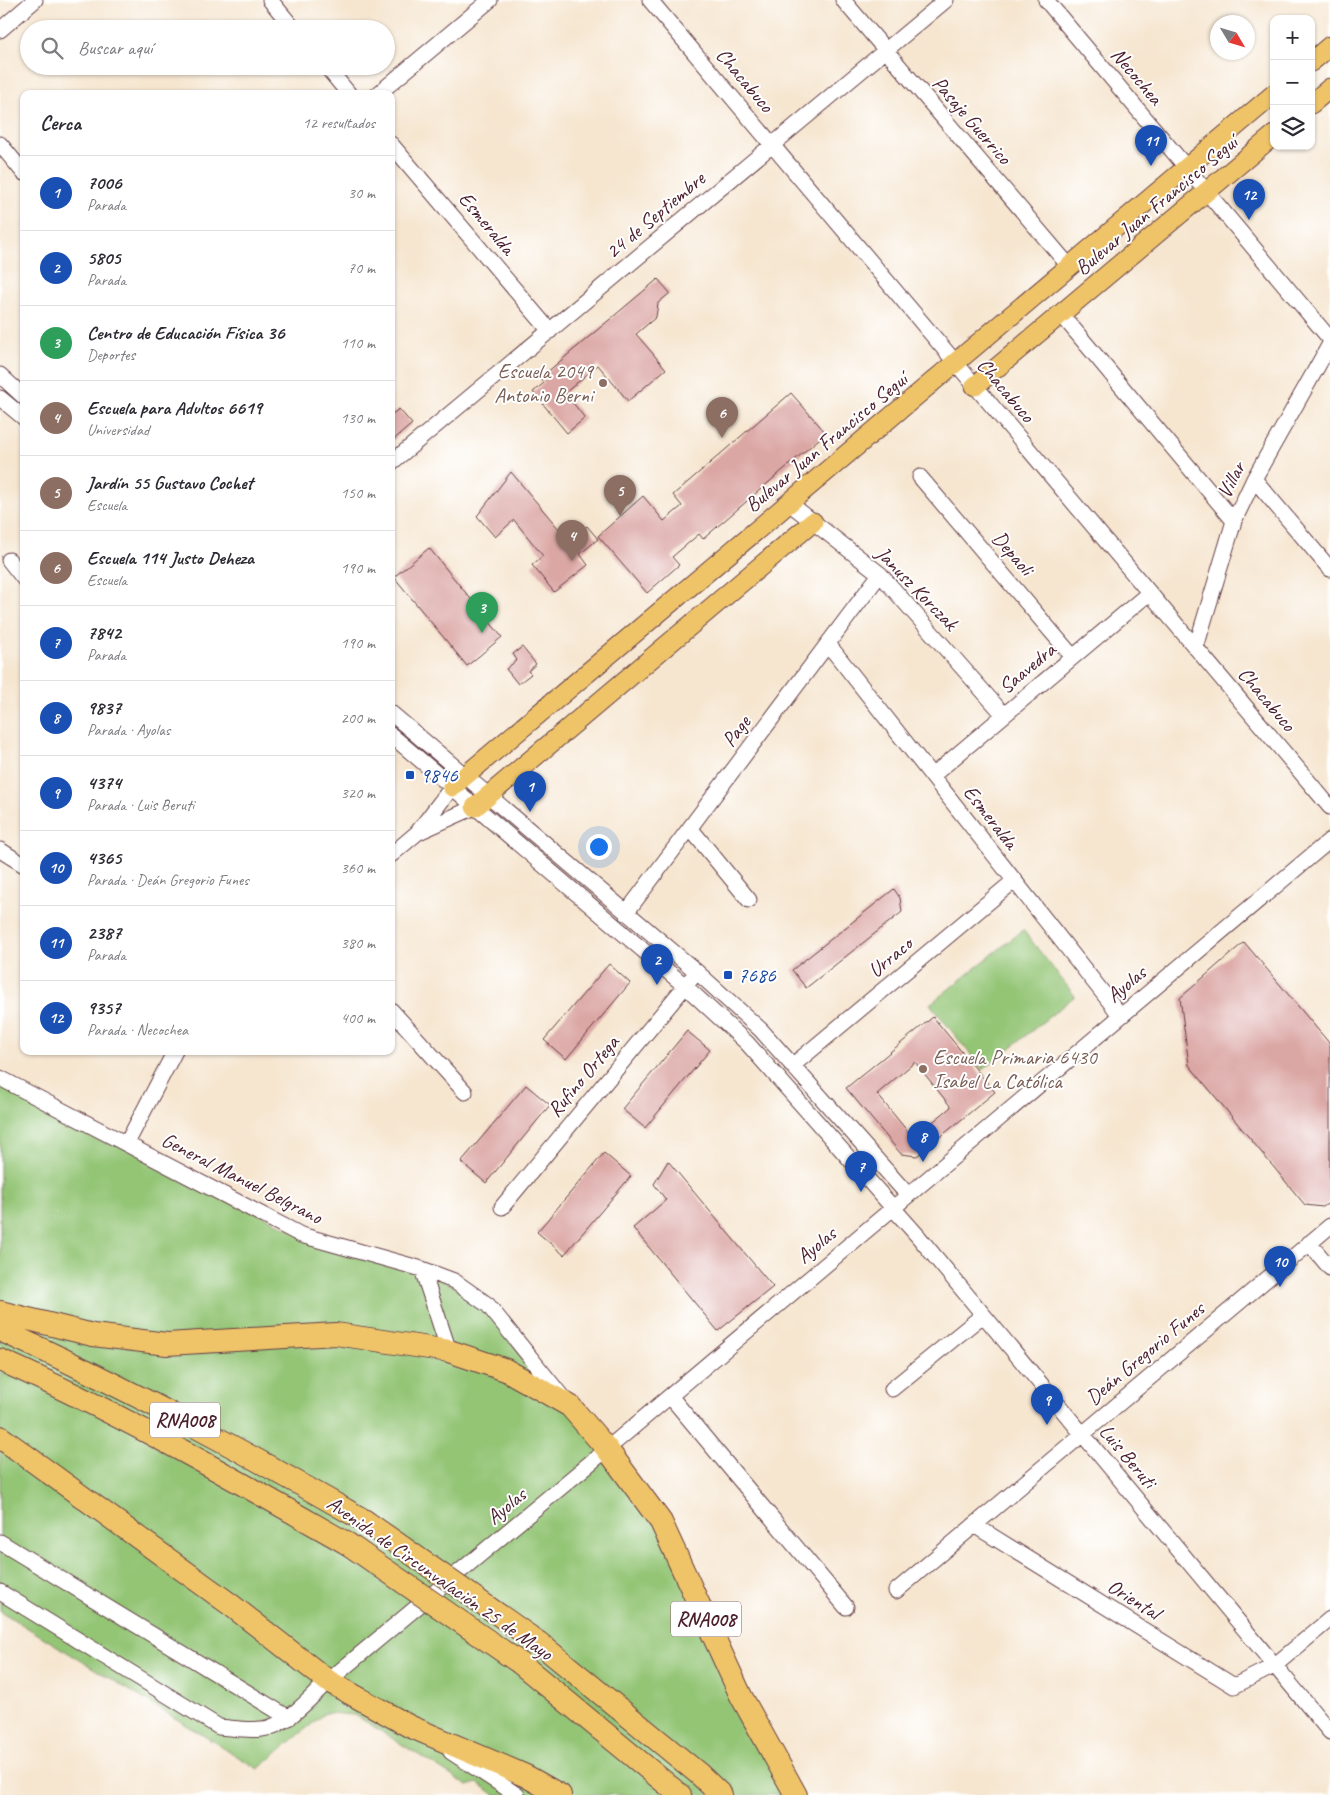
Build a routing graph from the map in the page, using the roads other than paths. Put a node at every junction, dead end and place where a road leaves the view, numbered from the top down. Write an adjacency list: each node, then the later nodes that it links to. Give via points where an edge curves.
1 (35, 0): 9 (street)
2 (270, 0): 8 (street)
3 (490, 0): 16 (street)
4 (650, 0): 21 (street, Chacabuco)
5 (843, 0): 11 (street, Pasaje Guerrico)
6 (946, 0): 11 (street, 24 de Septiembre)
7 (1046, 0): 24 (street, Necochea)
8 (287, 20)
9 (0, 30)
10 (1330, 46): 12 (main road)
11 (885, 51): 21 (street, 24 de Septiembre); 26 (street, Pasaje Guerrico)
12 (1313, 60)
13 (333, 75): 15 (street)
14 (1330, 88): 18 (main road)
15 (346, 90)
16 (383, 90)
17 (1270, 97): 24 (main road, Bulevar Juan Francisco Seguí)
18 (1315, 101)
19 (1270, 138): 25 (main road, Bulevar Juan Francisco Seguí)
20 (0, 144): 23 (street)
21 (772, 145): 28 (street, 24 de Septiembre); 31 (street, Chacabuco)
22 (395, 149): 28 (street, Esmeralda)
23 (20, 167)
24 (1186, 168): 25 (street, Necochea); 26 (main road, Bulevar Juan Francisco Seguí)
25 (1206, 192): 27 (main road, Bulevar Juan Francisco Seguí); 29 (street, Necochea)
26 (1069, 266): 31 (main road, Bulevar Juan Francisco Seguí)
27 (1061, 314): 33 (main road, Bulevar Juan Francisco Seguí); 42 (street)
28 (550, 331): 38 (street, 24 de Septiembre)
29 (1330, 339)
30 (1330, 344): 40 (street, Villar)
31 (956, 362): 33 (street, Chacabuco); 41 (main road, Bulevar Juan Francisco Seguí)
32 (0, 375): 34 (street)
33 (975, 386): 48 (street, Chacabuco)
34 (20, 392)
35 (20, 395): 36 (street)
36 (4, 401): 37 (street)
37 (20, 415)
38 (395, 460)
39 (920, 477): 51 (street, Depaoli)
40 (1254, 479): 42 (street, Villar); 45 (street)
41 (789, 503): 43 (street, Janusz Korczak); 56 (main road, Bulevar Juan Francisco Seguí)
42 (1234, 521): 50 (street, Villar)
43 (813, 522): 47 (street, Janusz Korczak); 57 (main road, Bulevar Juan Francisco Seguí)
44 (9, 560): 46 (street)
45 (1330, 569)
46 (20, 574)
47 (880, 574): 49 (street, Page); 52 (street, Janusz Korczak)
48 (1150, 592): 50 (street, Chacabuco); 51 (street, Saavedra)
49 (828, 644): 55 (street, Esmeralda); 59 (street, Page)
50 (1196, 647): 58 (street, Chacabuco)
51 (1073, 657): 52 (street, Saavedra)
52 (1004, 715): 55 (street, Saavedra)
53 (395, 717): 56 (street)
54 (395, 738): 56 (street)
55 (932, 776): 65 (street, Esmeralda)
56 (459, 782): 57 (street); 60 (street, Bulevar Juan Francisco Seguí)
57 (481, 801): 60 (street, Bulevar Juan Francisco Seguí); 67 (street); 69 (street, Luis Beruti)
58 (1330, 807)
59 (690, 828): 66 (street); 67 (street, Page)
60 (417, 833): 63 (street, Bulevar Juan Francisco Seguí)
61 (1330, 840): 71 (street, Ayolas)
62 (0, 850): 64 (street)
63 (395, 852)
64 (20, 862)
65 (1014, 880): 71 (street, Esmeralda); 73 (street, Urraco)
66 (749, 900)
67 (626, 913): 68 (street)
68 (697, 972): 69 (street, Rufino Ortega); 73 (street, via 761,1030)
69 (685, 986): 78 (street, Rufino Ortega); 79 (street, Luis Beruti, via 746,1042)
70 (395, 1014): 75 (street)
71 (1121, 1016): 77 (street, Ayolas)
72 (173, 1055): 76 (street)
73 (792, 1066): 77 (street)
74 (0, 1078): 76 (street, General Manuel Belgrano)
75 (465, 1092)
76 (127, 1143): 83 (street, General Manuel Belgrano, via 301,1235)
77 (908, 1195): 79 (street, Ayolas)
78 (502, 1207)
79 (894, 1208): 85 (street, Luis Beruti); 90 (street, Ayolas)
80 (1330, 1226): 81 (street, Deán Gregorio Funes)
81 (1309, 1244): 82 (street); 92 (street, Deán Gregorio Funes)
82 (1330, 1268)
83 (422, 1269): 87 (street); 91 (street, General Manuel Belgrano, via 454,1281 488,1305)
84 (0, 1312): 87 (highway, via 93,1335 167,1344 336,1334)
85 (983, 1315): 89 (street); 92 (street, Luis Beruti)
86 (0, 1330): 109 (highway, Avenida de Circunvalación 25 de Mayo / RNA008, bridge, via 148,1400 365,1521 539,1643)
87 (449, 1351): 91 (highway, via 506,1370)
88 (0, 1360): 108 (highway, Avenida de Circunvalación 25 de Mayo / RNA008, bridge, via 135,1425 348,1544 520,1663)
89 (892, 1389)
90 (670, 1396): 94 (street, Ayolas); 99 (street)
91 (570, 1406): 94 (highway)
92 (1082, 1434): 95 (street, Deán Gregorio Funes); 101 (street, Luis Beruti)
93 (0, 1437): 102 (highway)
94 (607, 1449): 102 (street, Ayolas); 110 (highway, RNA008, via 661,1522 741,1696)
95 (974, 1525): 97 (street, Deán Gregorio Funes); 101 (street, Oriental, via 1234,1686)
96 (0, 1542): 103 (street)
97 (896, 1591)
98 (0, 1592): 103 (street, via 219,1727 264,1729)
99 (846, 1607)
100 (1330, 1619): 101 (street)
101 (1274, 1666): 105 (street, Luis Beruti)
102 (328, 1681): 103 (street, Ayolas); 104 (highway)
103 (290, 1718)
104 (409, 1726): 106 (street); 107 (highway, via 526,1776)
105 (1330, 1732)
106 (517, 1795)
107 (560, 1795)
108 (680, 1795)
109 (722, 1795)
110 (796, 1795)

